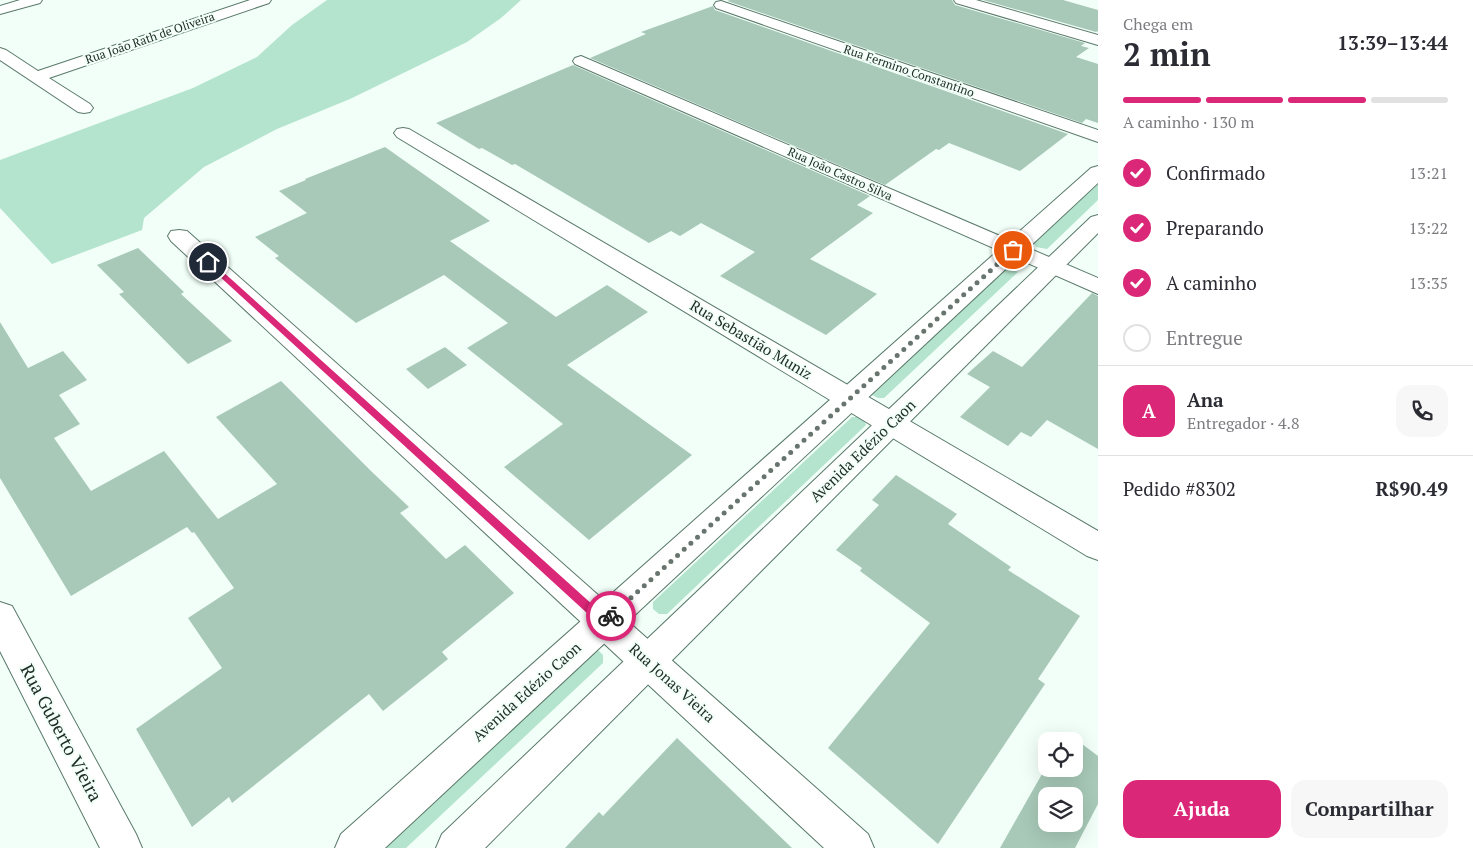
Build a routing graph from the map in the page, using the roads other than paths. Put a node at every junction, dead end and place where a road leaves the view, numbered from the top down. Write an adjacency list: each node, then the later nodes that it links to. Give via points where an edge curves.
1 (35, 0): 5 (street)
2 (264, 0): 9 (street, Rua João Rath de Oliveira)
3 (961, 0): 6 (street)
4 (721, 5): 12 (street, Rua Fermino Constantino)
5 (0, 10)
6 (1098, 40)
7 (0, 53): 9 (street)
8 (581, 61): 16 (street, Rua João Castro Silva)
9 (36, 76): 10 (street)
10 (84, 108)
11 (403, 132): 19 (street, Rua Sebastião Muniz)
12 (1098, 136)
13 (1098, 172): 16 (street, Avenida Edézio Caon)
14 (1098, 221): 17 (street, Avenida Edézio Caon)
15 (179, 236): 23 (street, Rua Jonas Vieira)
16 (1013, 250): 17 (street, Rua João Castro Silva); 19 (street, Avenida Edézio Caon)
17 (1052, 266): 18 (street, Rua João Castro Silva); 20 (street, Avenida Edézio Caon)
18 (1098, 287)
19 (849, 398): 20 (street, Rua Sebastião Muniz); 23 (street, Avenida Edézio Caon)
20 (891, 424): 21 (street, Rua Sebastião Muniz); 24 (street, Avenida Edézio Caon)
21 (1098, 547)
22 (0, 617): 25 (street, Rua Guberto Vieira)
23 (604, 622): 24 (street, Rua Jonas Vieira); 26 (street, Avenida Edézio Caon)
24 (648, 661): 27 (street, Avenida Edézio Caon); 28 (street, Rua Jonas Vieira)
25 (122, 848)
26 (355, 848)
27 (456, 848)
28 (854, 848)

